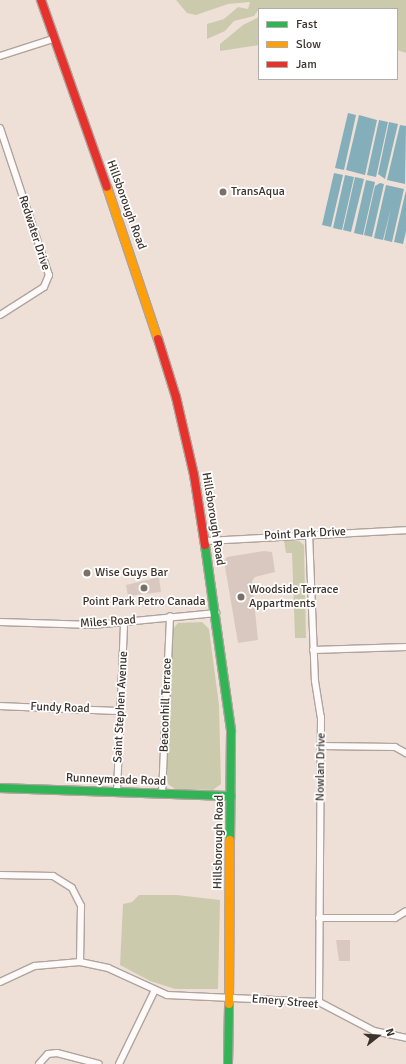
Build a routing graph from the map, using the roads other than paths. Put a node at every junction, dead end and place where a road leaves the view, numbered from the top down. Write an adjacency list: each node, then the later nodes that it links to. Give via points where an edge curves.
1 (41, 0): 2 (main road, Hillsborough Road)
2 (53, 39): 3 (street); 8 (main road, Hillsborough Road, via 129,249 176,397)
3 (0, 56)
4 (0, 128): 5 (street, Redwater Drive, via 48,275 44,287)
5 (0, 315)
6 (406, 530): 7 (street, Point Park Drive)
7 (309, 533): 8 (street, Point Park Drive); 14 (street, Nowlan Drive)
8 (205, 541): 9 (main road, Hillsborough Road)
9 (216, 613): 10 (street, Miles Road); 22 (main road, Hillsborough Road, via 229,710)
10 (170, 616): 12 (street, Miles Road); 21 (street, Beaconhill Terrace)
11 (0, 622): 12 (street, Miles Road, via 93,625)
12 (124, 622): 16 (street, Saint Stephen Avenue)
13 (406, 647): 14 (street)
14 (313, 650): 17 (street, Nowlan Drive, via 321,717)
15 (0, 706): 16 (street, Fundy Road)
16 (120, 711): 20 (street, Saint Stephen Avenue)
17 (321, 746): 18 (street, via 395,747); 25 (street, Nowlan Drive)
18 (406, 753)
19 (0, 788): 20 (main road, Runneymeade Road)
20 (117, 792): 21 (main road, Runneymeade Road)
21 (162, 794): 22 (main road, Runneymeade Road)
22 (231, 796): 29 (main road, Hillsborough Road)
23 (0, 875): 26 (street, via 53,876 72,888 81,906)
24 (406, 911): 25 (street, via 397,918)
25 (319, 918): 30 (street, Nowlan Drive)
26 (80, 962): 27 (street, Emery Street, via 35,966); 28 (street, Emery Street, via 108,968)
27 (0, 982)
28 (154, 992): 29 (street, Emery Street, via 182,998); 34 (street)
29 (228, 998): 30 (street, Emery Street); 35 (main road, Hillsborough Road)
30 (319, 1002): 31 (street, Emery Street, via 374,1031)
31 (406, 1038)
32 (39, 1064): 33 (street, via 48,1054 57,1053)
33 (99, 1064)
34 (119, 1064)
35 (228, 1064)

